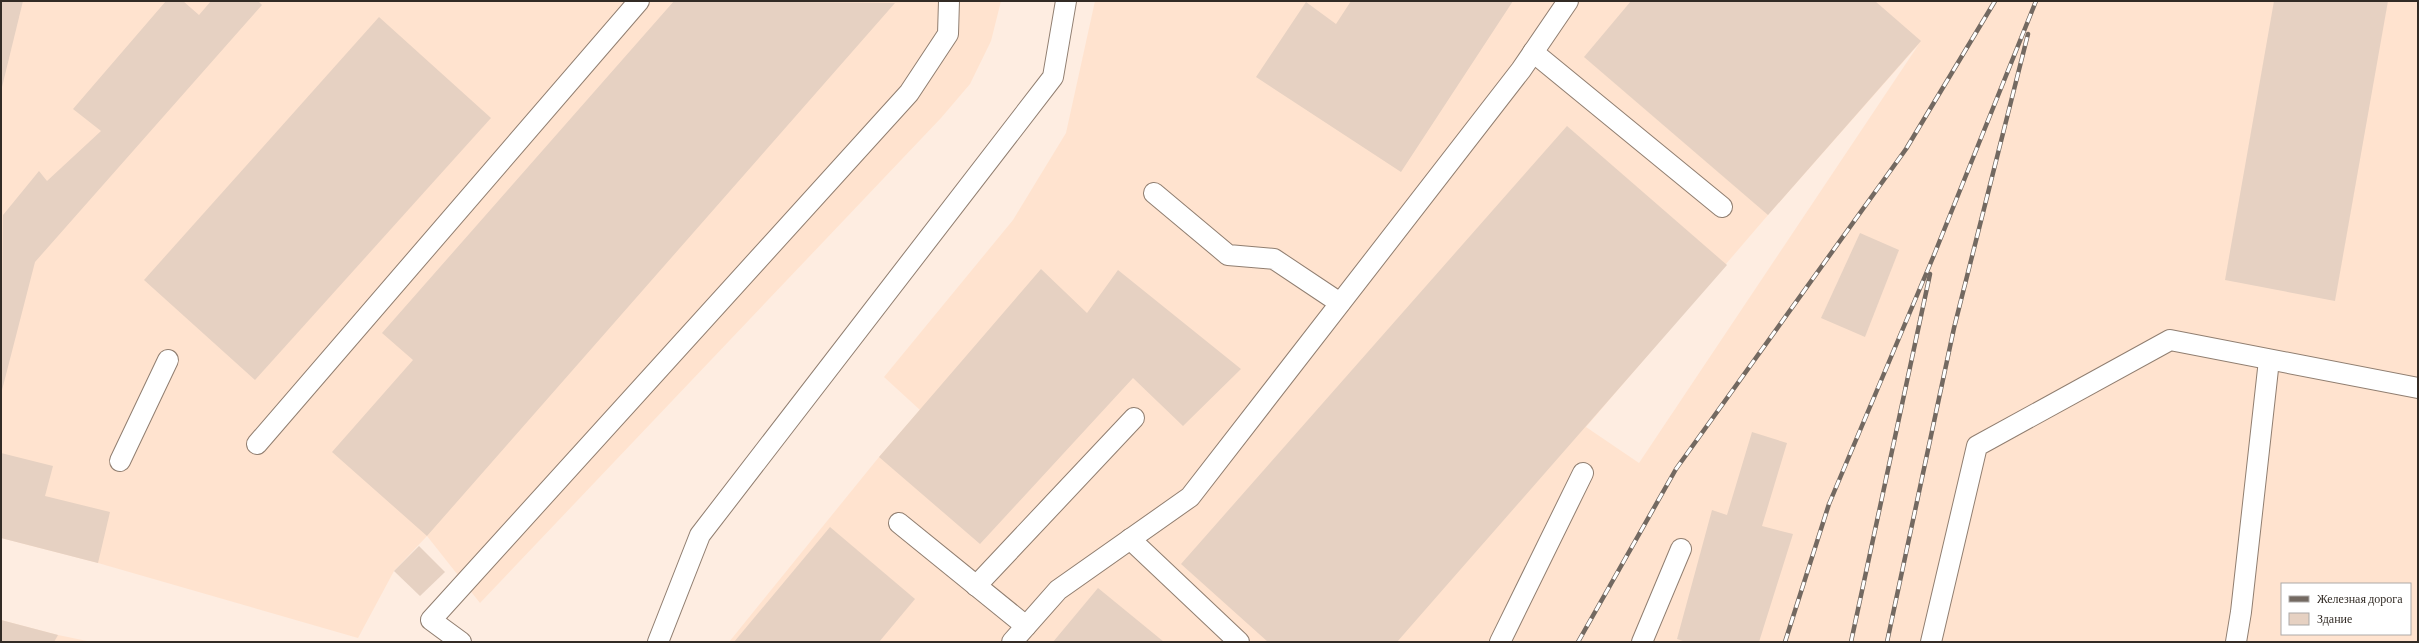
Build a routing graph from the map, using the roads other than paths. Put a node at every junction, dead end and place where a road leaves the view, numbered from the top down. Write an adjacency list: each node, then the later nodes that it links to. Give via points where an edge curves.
1 (639, 1): 13 (lane)
2 (949, 1): 21 (lane, via 948,34 909,93 431,620)
3 (1066, 1): 22 (lane, via 1053,77 700,536)
4 (1568, 1): 5 (lane)
5 (1533, 52): 7 (lane); 8 (lane)
6 (1154, 193): 8 (lane, via 1228,255 1274,259)
7 (1722, 207)
8 (1340, 303): 17 (lane, via 1190,497)
9 (168, 360): 14 (lane)
10 (2270, 360): 11 (lane); 27 (lane, via 2170,340 1977,446); 28 (lane)
11 (2418, 388)
12 (1134, 418): 19 (lane)
13 (257, 444)
14 (120, 461)
15 (1583, 473): 25 (lane)
16 (899, 523): 19 (lane)
17 (1130, 539): 20 (lane, via 1058,590); 24 (lane)
18 (1681, 549): 26 (lane)
19 (976, 586): 20 (lane)
20 (1026, 626): 23 (lane)
21 (461, 642)
22 (658, 642)
23 (1012, 642)
24 (1239, 642)
25 (1500, 642)
26 (1642, 642)
27 (1932, 642)
28 (2236, 642)

